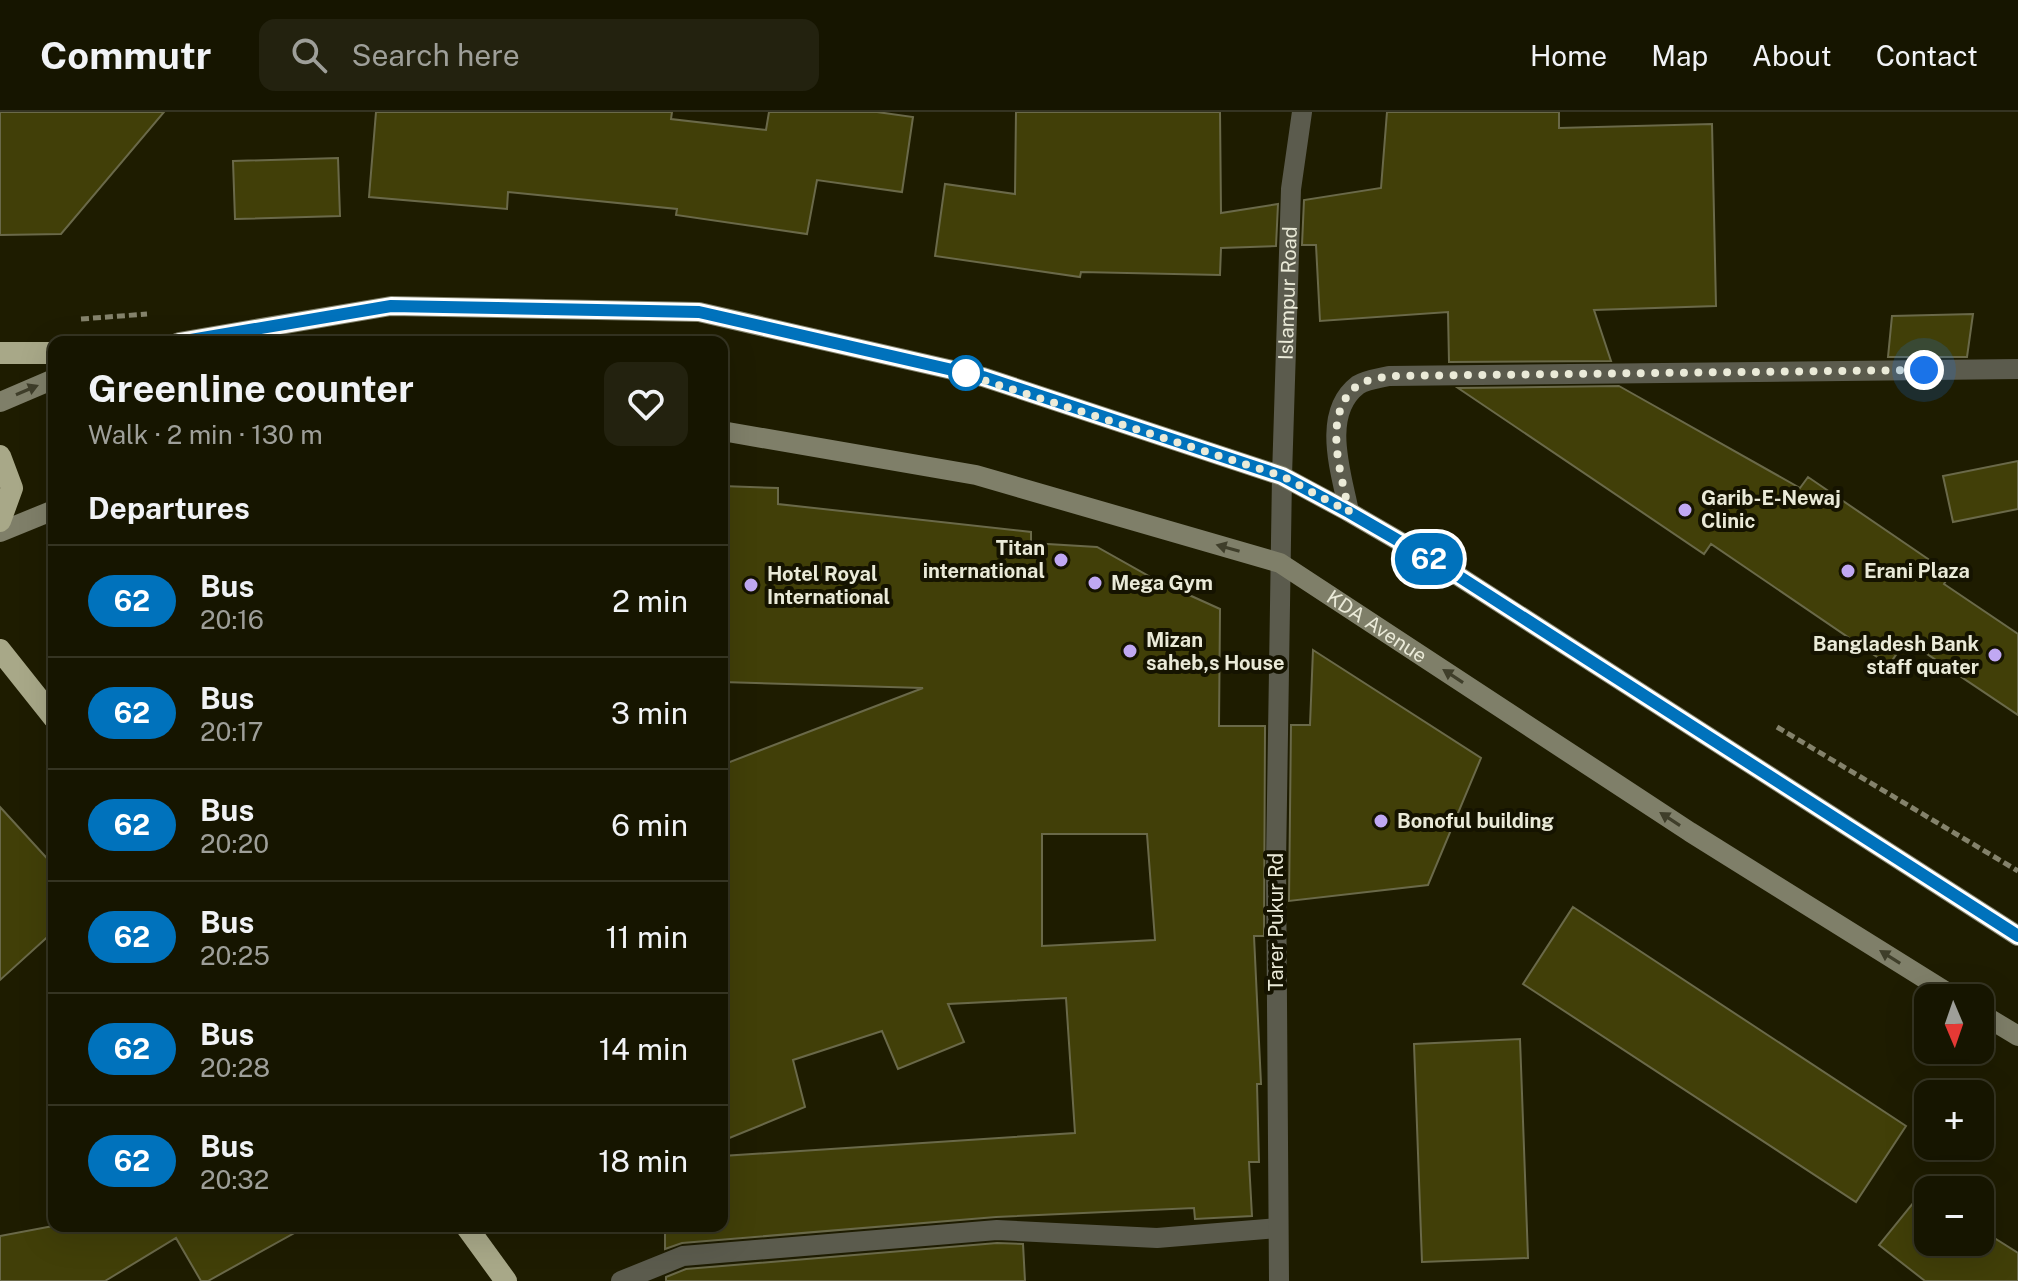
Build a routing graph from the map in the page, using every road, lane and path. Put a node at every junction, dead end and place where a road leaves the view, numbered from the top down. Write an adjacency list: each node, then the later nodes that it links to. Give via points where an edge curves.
1 (1302, 112): 10 (street, Islampur Road, via 1291,189)
2 (214, 336): 10 (main road, via 391,306 699,312 983,377)
3 (0, 353): 4 (highway)
4 (48, 353)
5 (2018, 369): 12 (street, via 1389,376 1359,384 1344,405 1335,448)
6 (48, 382): 7 (main road, one-way to 6)
7 (0, 402)
8 (728, 432): 15 (main road, KDA Avenue, one-way to 8, via 976,475)
9 (0, 456): 13 (highway, via 12,488)
10 (1282, 476): 12 (main road); 15 (street, Islampur Road)
11 (48, 512): 14 (main road)
12 (1349, 512): 18 (main road, via 1449,570)
13 (0, 521)
14 (0, 532)
15 (1280, 563): 19 (main road, KDA Avenue, one-way to 15, via 1690,832); 22 (street, Tarer Pukur Rd)
16 (0, 650): 17 (highway)
17 (48, 710)
18 (2018, 936)
19 (1934, 984)
20 (1994, 1021): 21 (main road)
21 (2018, 1036)
22 (1277, 1228): 25 (street, via 1157,1238 997,1230 683,1256); 26 (street, Tarer Pukur Rd)
23 (470, 1232): 24 (highway)
24 (506, 1281)
25 (621, 1281)
26 (1279, 1281)

